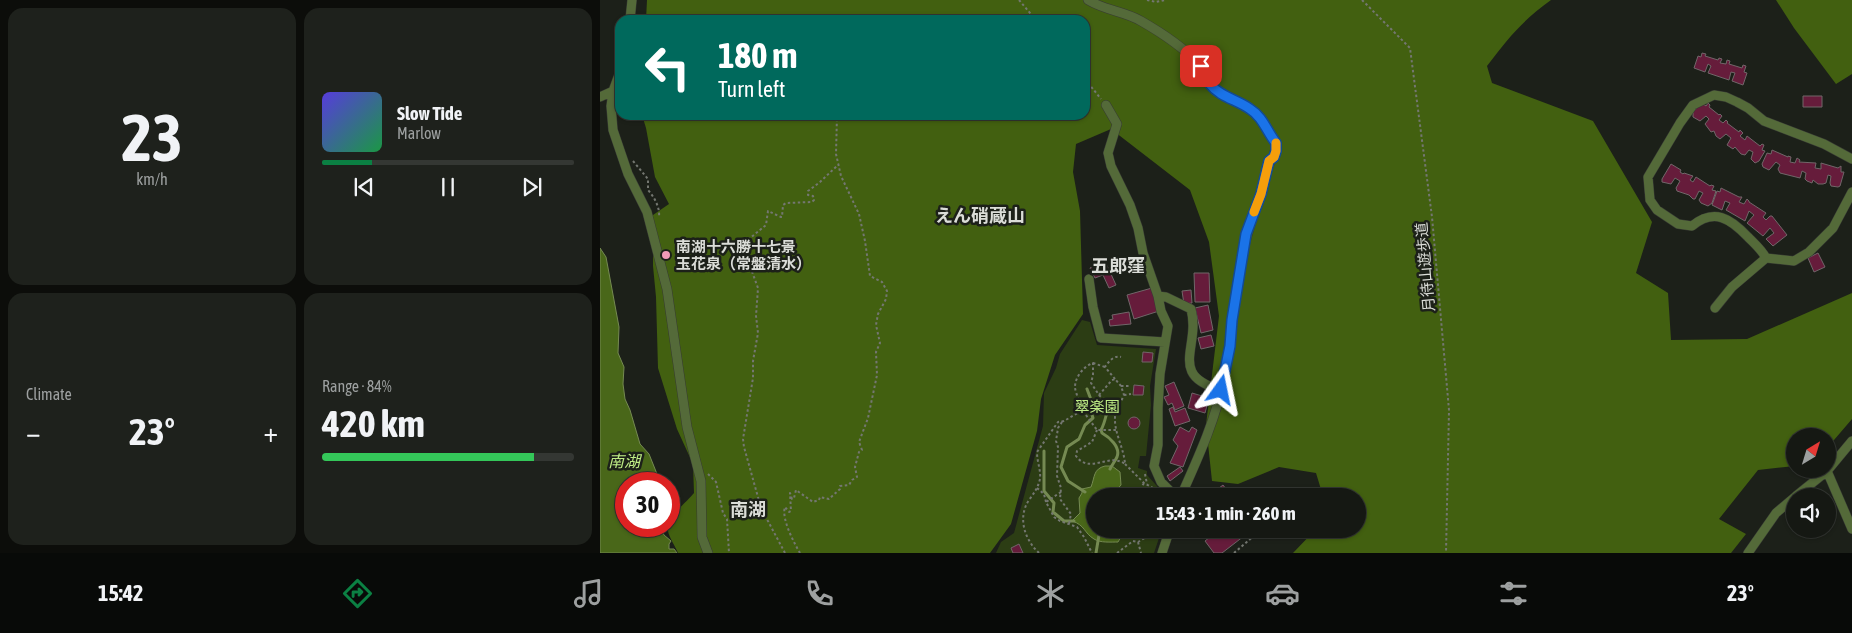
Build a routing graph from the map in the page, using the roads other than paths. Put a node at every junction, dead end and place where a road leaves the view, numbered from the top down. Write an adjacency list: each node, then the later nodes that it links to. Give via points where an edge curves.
1 (632, 0): 3 (street)
2 (1088, 0): 15 (street, via 1101,8 1130,15 1189,54 1201,66 1210,85 1251,109 1264,122 1276,143 1276,151 1269,161 1246,234)
3 (630, 15)
4 (615, 86): 5 (street)
5 (613, 91): 6 (street); 26 (street, via 613,130 628,174 647,212 668,289 687,427 701,481 702,537)
6 (600, 97)
7 (1106, 105): 12 (street, via 1117,124 1108,153 1111,166 1138,228)
8 (1852, 159): 10 (street, via 1824,144 1764,121 1726,97 1714,95 1693,105 1648,177 1650,200 1657,210 1678,224 1692,226 1702,218 1722,216 1740,228)
9 (1852, 192): 10 (street, via 1833,228 1809,252 1794,261)
10 (1766, 258): 13 (street, via 1732,287)
11 (1089, 279): 14 (street, via 1101,338)
12 (1158, 296): 14 (street, via 1168,326); 15 (street, via 1191,309 1195,323 1190,368 1195,378 1206,386)
13 (1715, 308)
14 (1165, 342): 20 (street, via 1154,466)
15 (1221, 390): 21 (street, via 1214,417)
16 (1852, 441): 17 (street)
17 (1836, 460)
18 (1818, 478): 22 (street)
19 (1830, 478): 24 (street)
20 (1167, 488)
21 (1184, 488)
22 (1806, 488)
23 (1786, 505): 28 (street, via 1776,513)
24 (1852, 529)
25 (1167, 538): 27 (street)
26 (708, 553)
27 (1162, 553)
28 (1748, 553)

